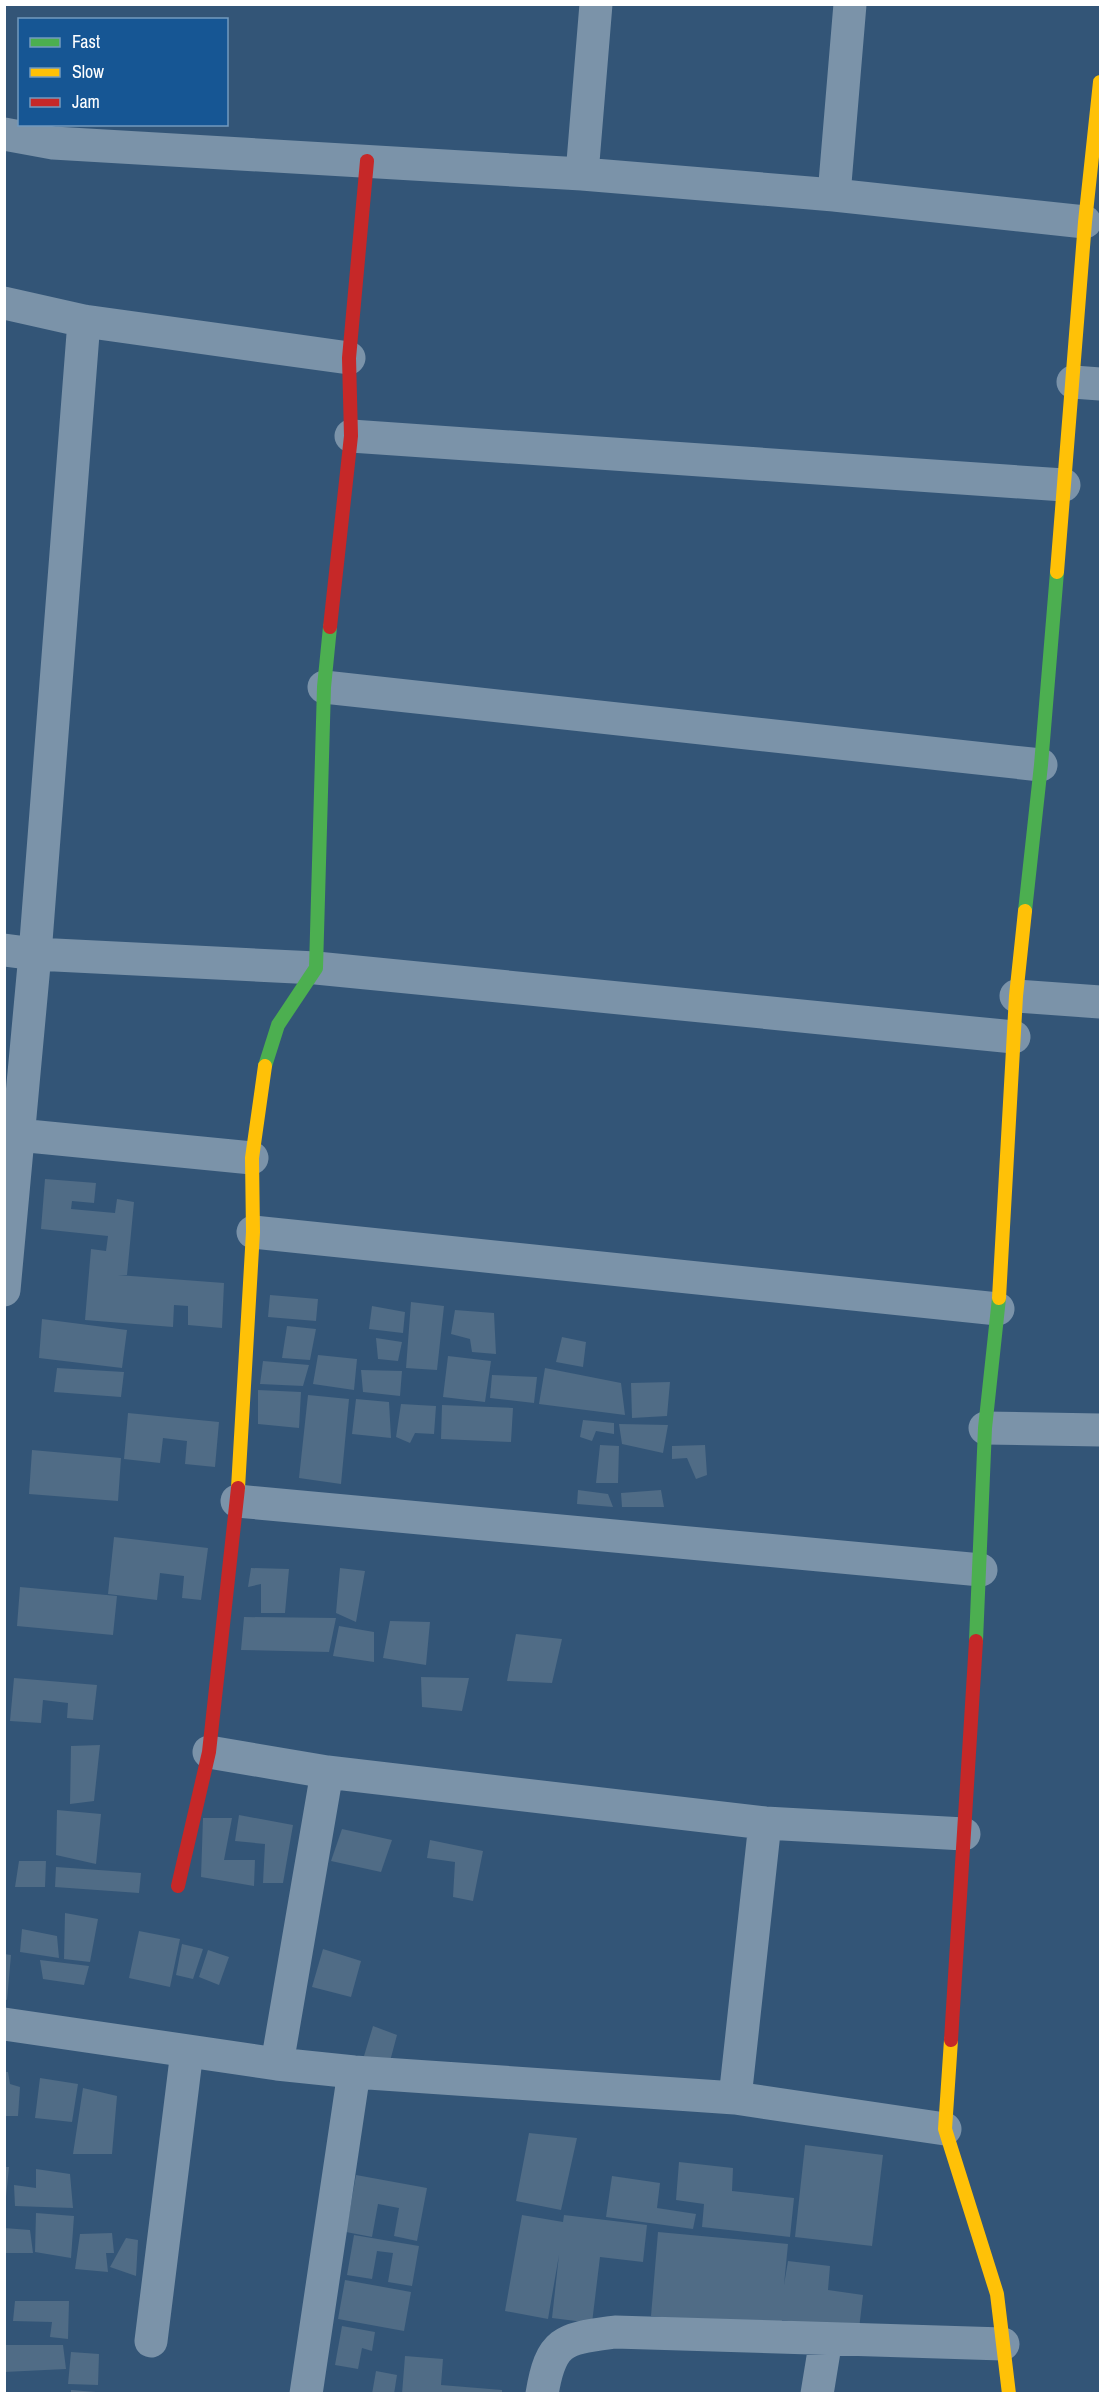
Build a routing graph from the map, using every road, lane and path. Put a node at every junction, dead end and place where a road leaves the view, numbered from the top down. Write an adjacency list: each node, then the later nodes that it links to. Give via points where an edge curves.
1 (596, 4): 6 (street)
2 (850, 4): 7 (street)
3 (1101, 82): 8 (street)
4 (4, 134): 5 (street, via 53,143)
5 (367, 161): 6 (street); 11 (street)
6 (582, 174): 7 (street)
7 (834, 195): 8 (street)
8 (1085, 222): 12 (street)
9 (4, 303): 10 (street)
10 (84, 321): 11 (street); 17 (street)
11 (350, 358): 13 (street)
12 (1087, 383): 14 (street)
13 (351, 436): 14 (street); 15 (street)
14 (1064, 485): 16 (street)
15 (324, 687): 16 (street); 18 (street)
16 (1041, 765): 19 (street)
17 (20, 952): 18 (street); 22 (street)
18 (316, 968): 21 (street); 23 (street, via 278,1025 264,1070)
19 (1016, 996): 20 (street); 21 (street)
20 (1101, 1002)
21 (1014, 1037): 26 (street)
22 (18, 1135): 23 (street); 25 (street)
23 (252, 1158): 24 (street)
24 (253, 1232): 26 (street); 29 (street)
25 (4, 1290)
26 (999, 1309): 27 (street)
27 (985, 1428): 28 (street); 30 (street)
28 (1101, 1430)
29 (237, 1501): 30 (street); 31 (street)
30 (981, 1570): 34 (street)
31 (209, 1752): 32 (street); 35 (street)
32 (327, 1772): 33 (street); 38 (street)
33 (765, 1823): 34 (street); 40 (street)
34 (964, 1834): 41 (street)
35 (178, 1886)
36 (4, 2024): 37 (street)
37 (187, 2051): 38 (street); 43 (street)
38 (277, 2064): 39 (street)
39 (354, 2072): 40 (street); 45 (street)
40 (735, 2098): 41 (street)
41 (945, 2129): 44 (street, via 998,2294)
42 (826, 2339): 44 (street); 46 (street, via 615,2332 580,2337 562,2343 547,2365); 47 (street)
43 (151, 2341)
44 (1003, 2344): 48 (street)
45 (306, 2394)
46 (542, 2394)
47 (817, 2394)
48 (1009, 2394)

